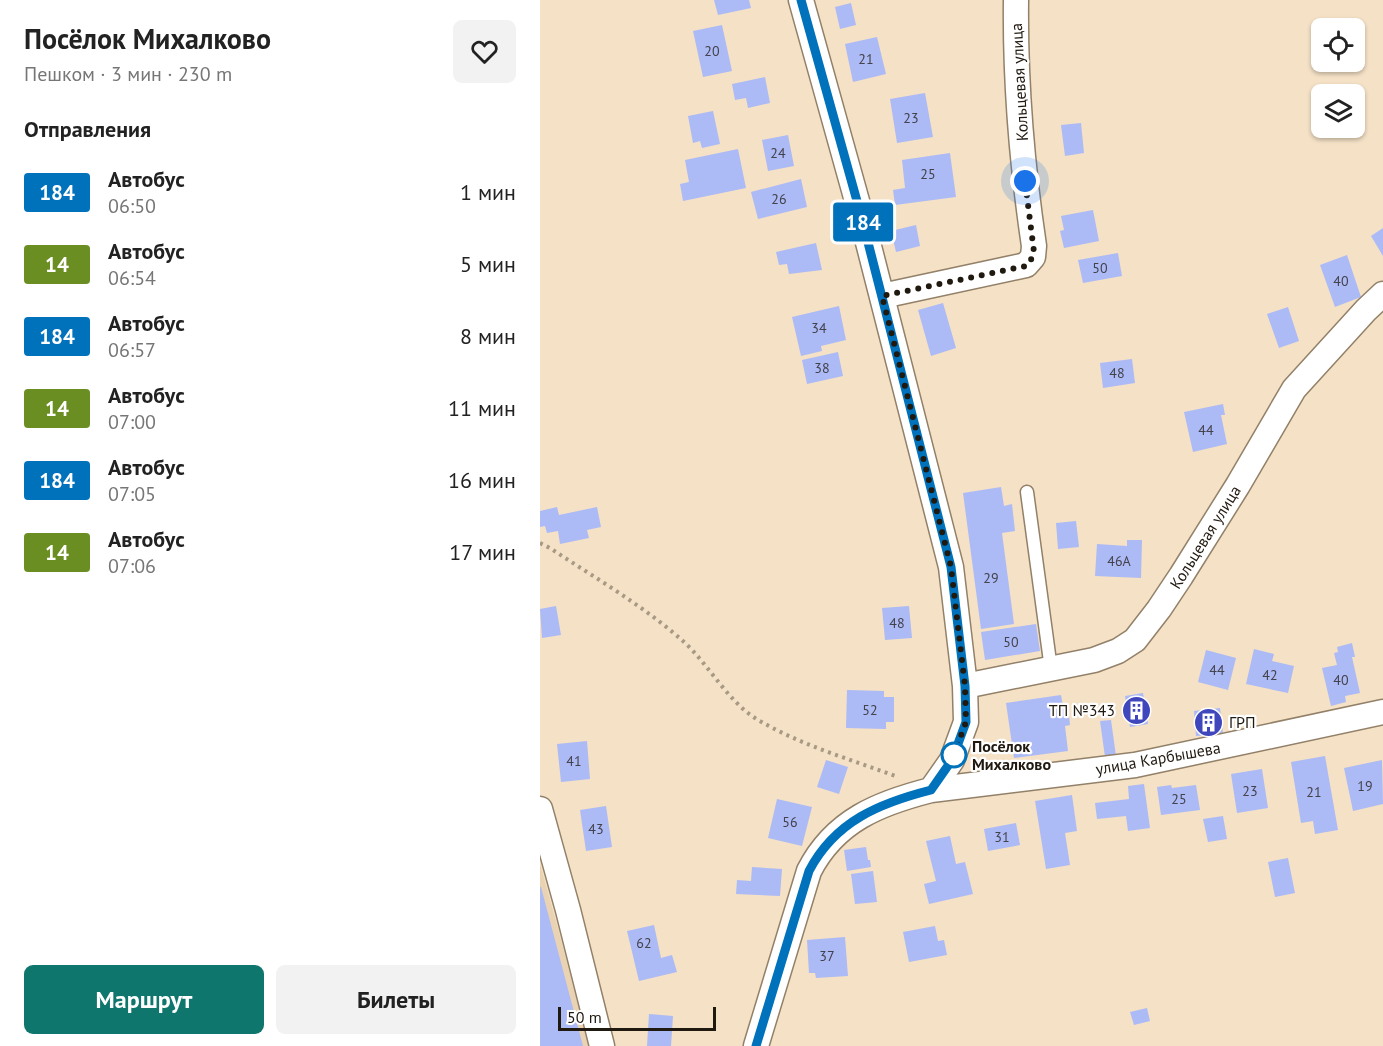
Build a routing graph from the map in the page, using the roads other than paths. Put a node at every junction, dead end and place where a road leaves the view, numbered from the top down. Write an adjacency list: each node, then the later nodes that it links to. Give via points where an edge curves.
1 (801, 0): 4 (street)
2 (1016, 0): 4 (street, Кольцевая улица, via 1018,101 1033,257 1026,266)
3 (1383, 294): 6 (street, Кольцевая улица, via 1294,389 1206,536 1135,640 1103,658)
4 (882, 296): 7 (street, via 951,567)
5 (1027, 492): 6 (lane)
6 (1051, 669): 7 (street, Кольцевая улица)
7 (965, 686): 9 (street, via 966,722 952,760)
8 (1383, 712): 9 (street, улица Карбышева, via 1135,765)
9 (931, 790): 12 (street, улица Карбышева, via 893,800 860,816 819,854 809,871)
10 (540, 809): 11 (street)
11 (602, 1046)
12 (756, 1046)

